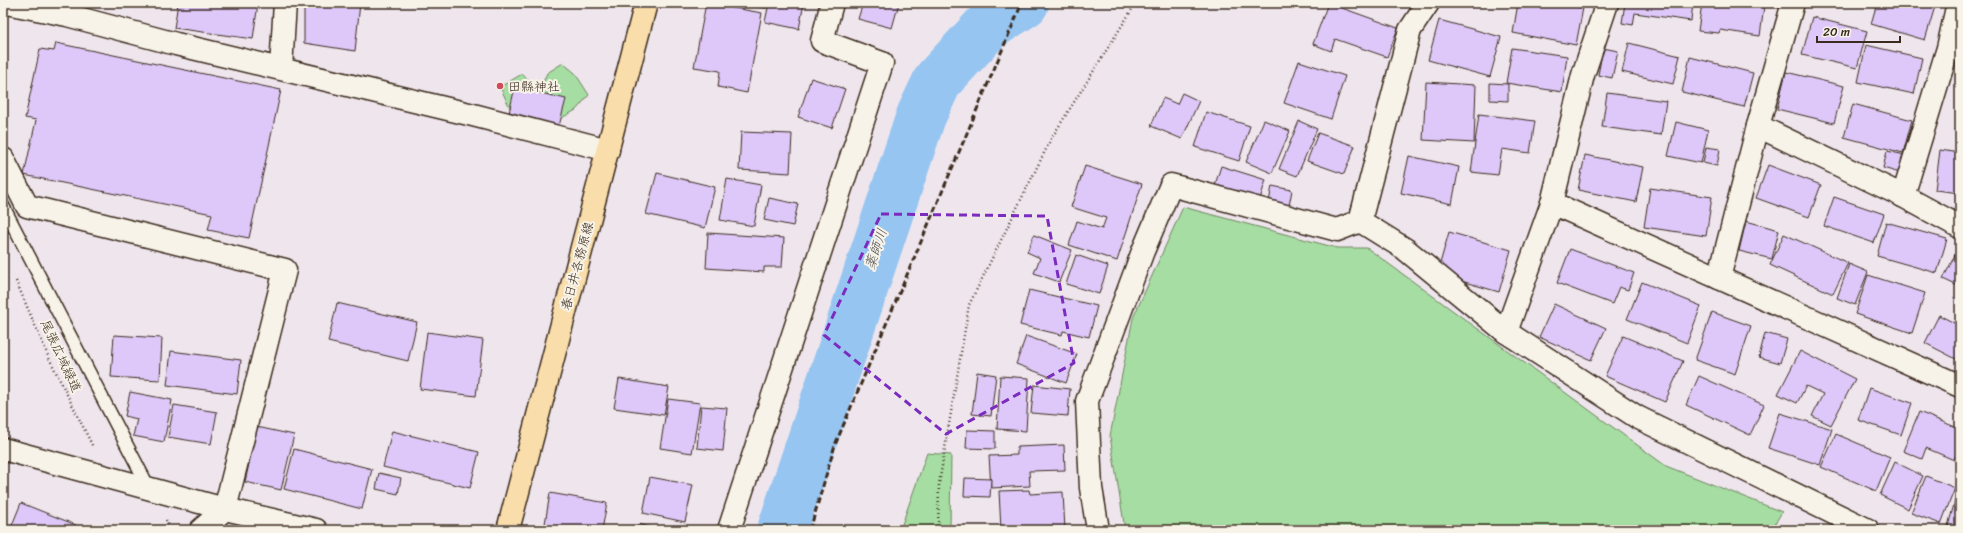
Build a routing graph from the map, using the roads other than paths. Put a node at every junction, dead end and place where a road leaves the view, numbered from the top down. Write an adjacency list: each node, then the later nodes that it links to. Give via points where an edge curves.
1 (6, 3): 9 (street, via 67,15)
2 (285, 3): 9 (street)
3 (646, 3): 11 (main road, 春日井各務原線)
4 (832, 3): 27 (street, via 822,41 882,63)
5 (1428, 3): 16 (street, via 1410,30)
6 (1607, 3): 14 (street, via 1583,75)
7 (1793, 3): 10 (street)
8 (1958, 3): 13 (street, via 1948,48)
9 (280, 68): 11 (street)
10 (1758, 126): 13 (street); 18 (street)
11 (608, 150): 26 (main road, 春日井各務原線)
12 (3, 159): 23 (street, via 27,206 285,270)
13 (1903, 196): 17 (street)
14 (1552, 203): 18 (street); 19 (street)
15 (3, 206): 22 (lane)
16 (1360, 221): 19 (street, via 1405,249); 28 (street, via 1337,230 1171,185 1087,401 1091,488)
17 (1960, 227)
18 (1719, 278): 20 (street)
19 (1506, 332): 29 (street, via 1637,417)
20 (1960, 386)
21 (3, 449): 22 (street)
22 (149, 488): 23 (street)
23 (225, 509): 24 (street); 25 (street)
24 (201, 530)
25 (316, 530)
26 (508, 530)
27 (729, 530)
28 (1098, 530)
29 (1868, 530)

